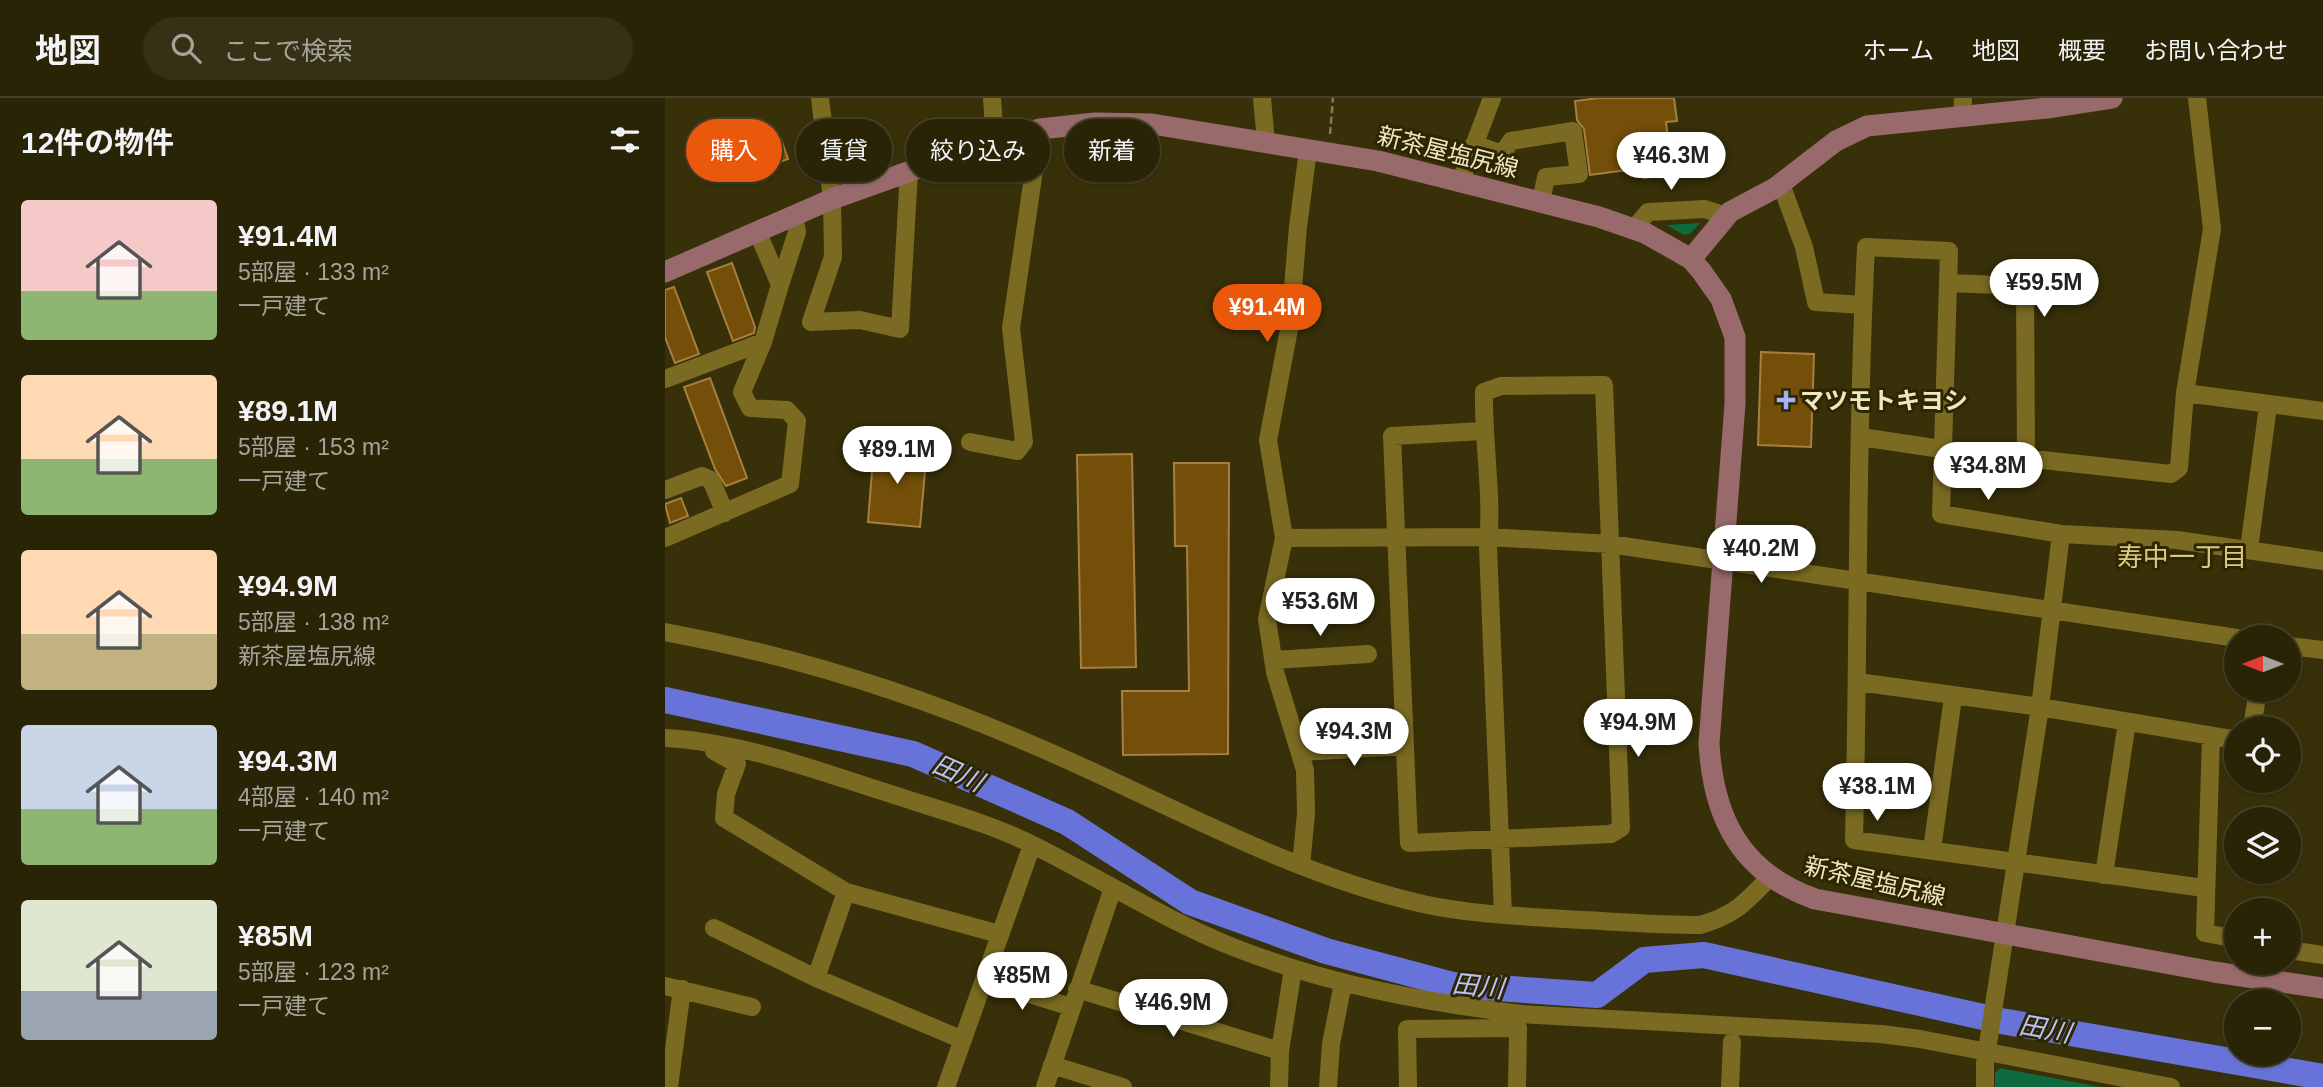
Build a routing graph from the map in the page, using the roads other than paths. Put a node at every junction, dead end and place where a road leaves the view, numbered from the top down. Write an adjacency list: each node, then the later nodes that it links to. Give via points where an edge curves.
1 (820, 98): 19 (street)
2 (992, 98): 9 (street)
3 (1262, 98): 11 (street)
4 (1492, 98): 12 (street)
5 (2197, 98): 32 (street, via 2212,229)
6 (2101, 99): 7 (main road)
7 (2070, 101): 8 (main road)
8 (1963, 108): 18 (main road, via 1867,126 1836,141)
9 (993, 119)
10 (1050, 128): 11 (main road, 新茶屋塩尻線, via 1152,124)
11 (1266, 142): 13 (main road, 新茶屋塩尻線)
12 (1474, 144): 15 (street); 20 (street, via 1502,154 1511,141 1573,131 1579,173 1546,177)
13 (1318, 147): 15 (main road, 新茶屋塩尻線); 46 (street, via 1297,227 1290,324 1268,440)
14 (906, 172): 19 (main road, 新茶屋塩尻線)
15 (1461, 180): 20 (main road, 新茶屋塩尻線)
16 (908, 182): 19 (street, via 900,329 860,320 811,322 834,257)
17 (1032, 182): 37 (street, via 1011,328 1024,442 1017,451)
18 (1780, 184): 22 (main road); 29 (street, via 1804,247 1816,302)
19 (831, 200): 21 (main road, 新茶屋塩尻線)
20 (1541, 202): 23 (main road, 新茶屋塩尻線)
21 (794, 215): 24 (main road, 新茶屋塩尻線); 28 (street, via 797,232)
22 (1726, 216): 23 (street, via 1705,209 1648,212); 25 (main road)
23 (1633, 229): 25 (main road, 新茶屋塩尻線)
24 (758, 233): 26 (main road, 新茶屋塩尻線); 28 (street)
25 (1691, 259): 49 (main road, 新茶屋塩尻線, via 1721,299 1735,337 1735,404)
26 (665, 272)
27 (1948, 283): 29 (street, via 1949,251 1866,247); 38 (street); 39 (street, via 2025,286)
28 (780, 285): 30 (street)
29 (1863, 305): 36 (street)
30 (763, 342): 31 (street); 41 (street, via 742,392 750,408 787,410 797,421 790,484)
31 (665, 379)
32 (2185, 393): 33 (street); 39 (street, via 2179,468 2171,474)
33 (2268, 406): 34 (street); 48 (street)
34 (2323, 411)
35 (1483, 430): 43 (street, via 1392,436); 44 (street); 47 (street, via 1484,392 1501,386 1604,386)
36 (1861, 437): 38 (street); 51 (street)
37 (970, 442)
38 (1941, 449): 39 (street); 42 (street, via 1941,514)
39 (2026, 458)
40 (665, 491): 41 (street, via 702,476 711,480)
41 (725, 513): 45 (street)
42 (2061, 534): 48 (street); 52 (street)
43 (1397, 537): 44 (street); 46 (street); 67 (street)
44 (1489, 537): 47 (street); 69 (street)
45 (665, 538)
46 (1285, 538): 58 (street, via 1268,620)
47 (1610, 544): 49 (street); 69 (street, via 1621,828 1611,834)
48 (2249, 549): 50 (street)
49 (1721, 559): 51 (street); 75 (main road, 新茶屋塩尻線, via 1709,712 1711,775 1721,816)
50 (2323, 561)
51 (1856, 580): 52 (street); 59 (street)
52 (2051, 610): 54 (street); 61 (street)
53 (665, 632): 73 (street, via 915,697)
54 (2224, 636)
55 (2301, 647): 56 (street)
56 (2323, 650)
57 (1368, 654): 58 (street)
58 (1273, 660): 68 (street)
59 (1858, 682): 60 (street); 71 (street, via 1854,839)
60 (1953, 696): 61 (street); 71 (street)
61 (2040, 707): 62 (street); 72 (street)
62 (2127, 722): 63 (street); 74 (street)
63 (2211, 737): 65 (street); 77 (street)
64 (665, 738): 66 (street)
65 (2224, 738)
66 (695, 741): 70 (street, via 793,762); 78 (street, via 737,764 726,793 724,818)
67 (1405, 746): 68 (street); 69 (street, via 1409,843)
68 (1300, 752): 73 (street, via 1307,814)
69 (1502, 839): 79 (street)
70 (1032, 845): 76 (street); 81 (street)
71 (1932, 850): 72 (street)
72 (2016, 863): 74 (street); 83 (street)
73 (1301, 865): 79 (street, via 1424,904)
74 (2104, 874): 77 (street)
75 (1770, 877): 79 (street, via 1738,910 1700,925); 83 (main road, 新茶屋塩尻線, via 1815,899)
76 (1113, 888): 86 (street, via 1230,946); 92 (street)
77 (2204, 888): 82 (street, via 2204,933)
78 (846, 892): 81 (street); 87 (street)
79 (1503, 915)
80 (714, 928): 87 (street)
81 (999, 934): 88 (street)
82 (2224, 937)
83 (2003, 943): 91 (main road, 新茶屋塩尻線); 97 (street)
84 (2301, 952): 85 (street)
85 (2323, 955)
86 (1293, 969): 89 (street); 98 (street)
87 (816, 978): 95 (street)
88 (984, 980): 94 (street); 95 (street)
89 (1343, 983): 97 (street, via 1521,1014 1881,1034); 105 (street)
90 (673, 987): 93 (street); 100 (street)
91 (2323, 988)
92 (1077, 989): 94 (street); 98 (street)
93 (753, 1007)
94 (1071, 1007): 99 (street)
95 (963, 1040): 101 (street)
96 (1732, 1042): 108 (street)
97 (1987, 1047): 109 (street); 110 (street)
98 (1280, 1051): 104 (street)
99 (1052, 1065): 102 (street); 103 (street)
100 (670, 1087)
101 (946, 1087)
102 (1045, 1087)
103 (1123, 1087)
104 (1279, 1087)
105 (1328, 1087)
106 (1408, 1087): 107 (street, via 1407,1029 1518,1028)
107 (1517, 1087)
108 (1730, 1087)
109 (1985, 1087)
110 (2171, 1087)

